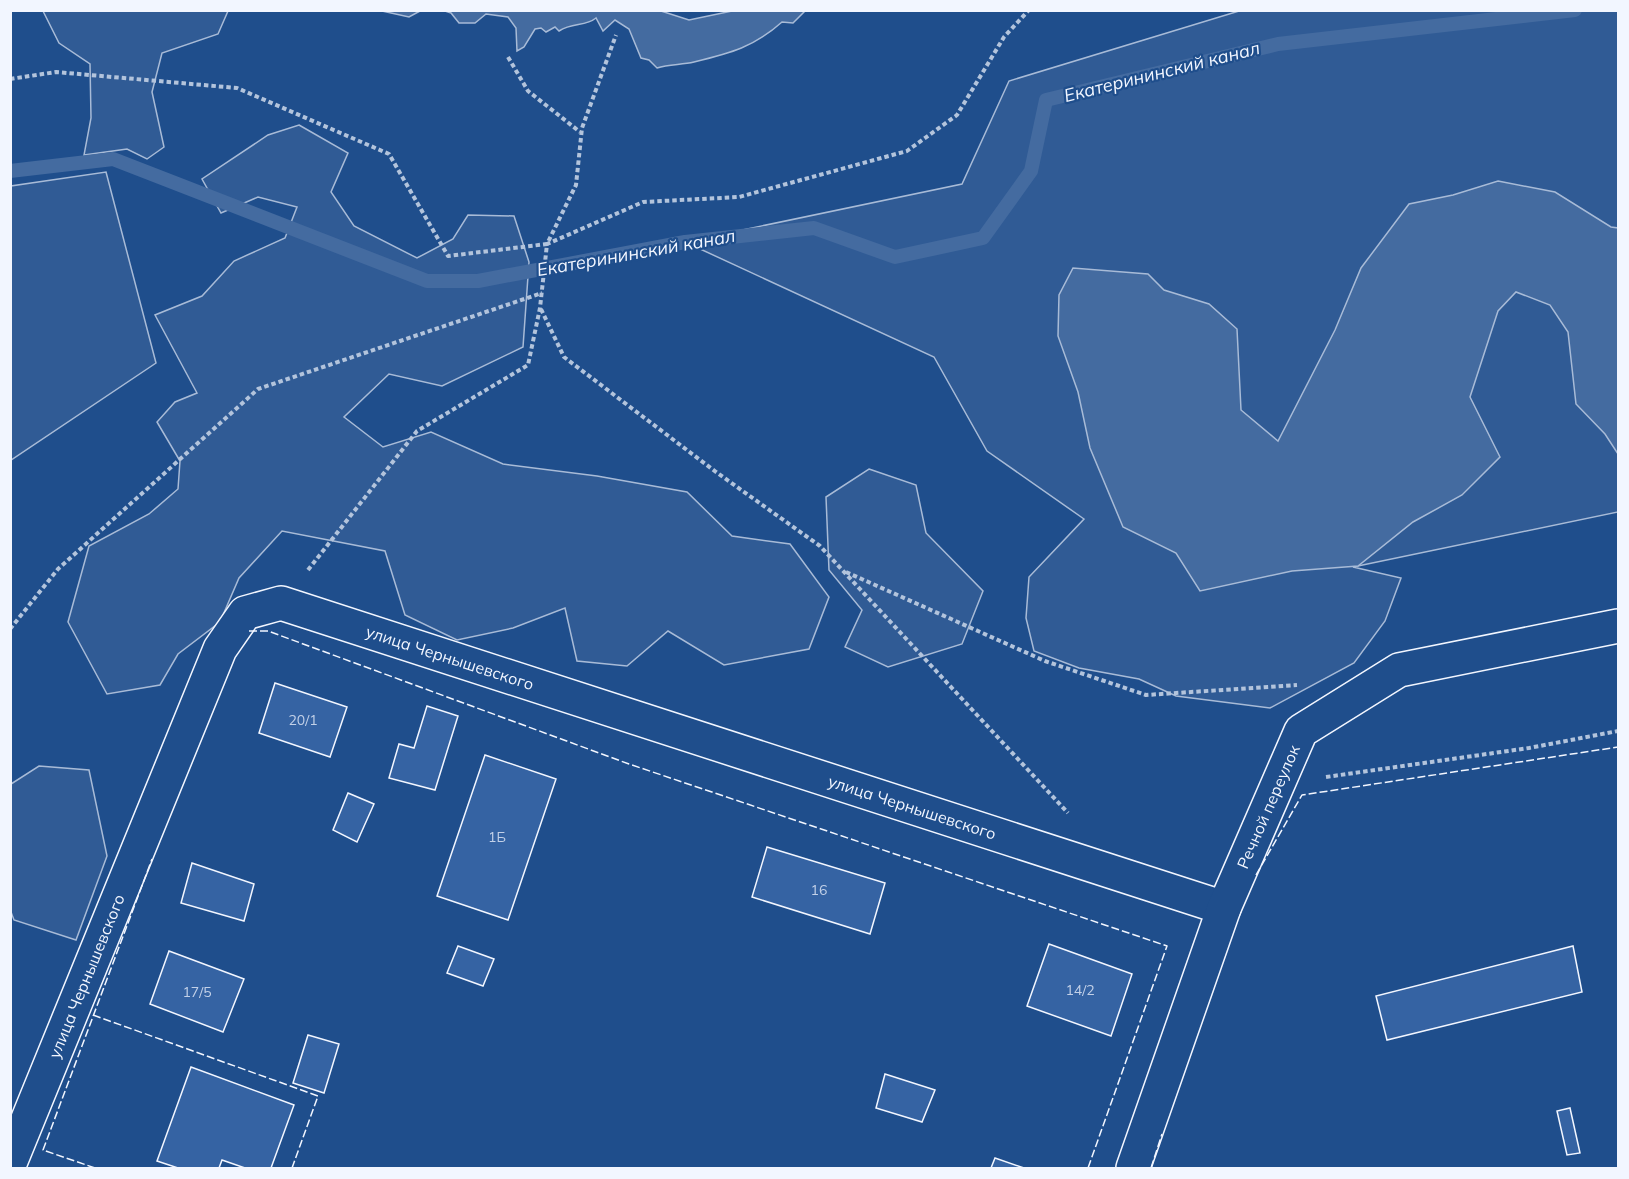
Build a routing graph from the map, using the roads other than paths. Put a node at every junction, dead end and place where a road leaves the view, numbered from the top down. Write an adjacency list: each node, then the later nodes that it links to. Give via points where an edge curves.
1 (1618, 626): 2 (street, Речной переулок, via 1399,670 1301,731)
2 (1224, 908): 3 (street, улица Чернышевского, via 281,603 245,613 220,649); 4 (street, Речной переулок)
3 (10, 1163)
4 (1133, 1168)

